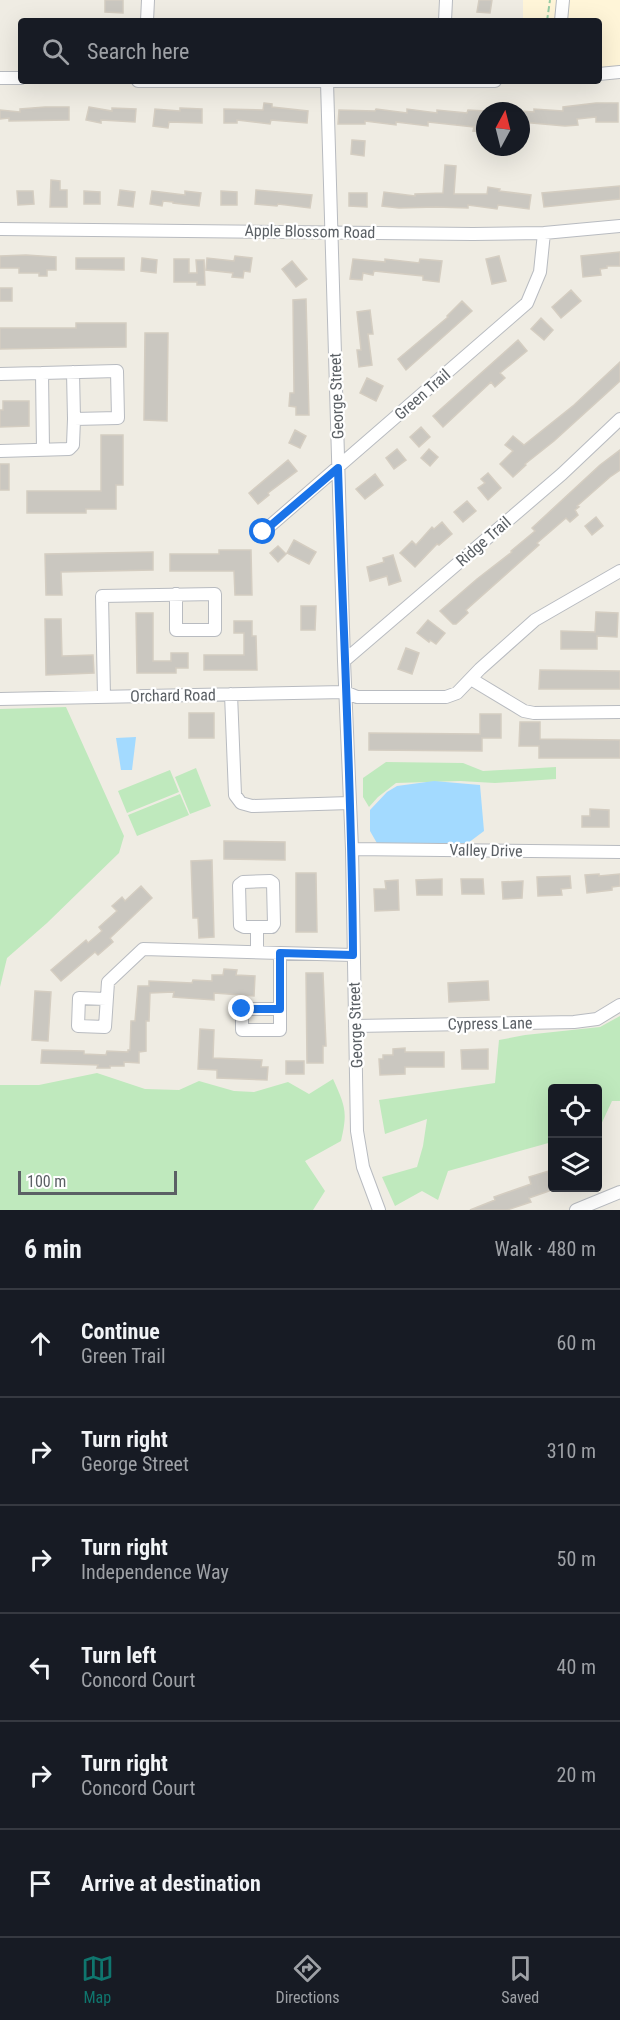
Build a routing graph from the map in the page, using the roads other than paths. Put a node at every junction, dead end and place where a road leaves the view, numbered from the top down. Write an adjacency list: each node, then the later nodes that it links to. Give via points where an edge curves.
1 (148, 0): 4 (street)
2 (446, 0): 5 (street)
3 (563, 0): 6 (street)
4 (147, 18)
5 (445, 18)
6 (561, 18)
7 (620, 72): 8 (street)
8 (602, 74)
9 (0, 78): 10 (street)
10 (18, 78)
11 (327, 84): 14 (street, George Street)
12 (620, 226): 15 (street, Apple Blossom Road)
13 (0, 229): 14 (street, Apple Blossom Road)
14 (331, 231): 15 (street, Apple Blossom Road); 23 (street, George Street)
15 (544, 233): 23 (street, Green Trail, via 540,272 526,303)
16 (73, 372): 17 (street); 19 (street); 19 (street, via 117,371 118,406 118,418)
17 (42, 373): 18 (street); 21 (street)
18 (0, 374)
19 (74, 419): 21 (street, via 74,445 69,449)
20 (620, 419): 27 (street, Ridge Trail, via 562,474)
21 (43, 450): 22 (street)
22 (0, 451)
23 (338, 468): 24 (street, Green Trail); 27 (street, George Street)
24 (263, 532)
25 (620, 571): 28 (street, Orchard Road, via 535,620)
26 (176, 594): 31 (street, via 102,596)
27 (344, 661): 29 (street, George Street)
28 (471, 679): 29 (street, Orchard Road, via 457,693 446,697 357,698); 33 (street, via 524,711)
29 (345, 692): 30 (street, Orchard Road); 34 (street, George Street)
30 (231, 694): 31 (street, Orchard Road); 34 (street, via 235,795 241,803)
31 (104, 697): 32 (street, Orchard Road)
32 (0, 699)
33 (620, 712)
34 (350, 804): 35 (street, George Street)
35 (352, 849): 36 (street, Valley Drive); 40 (street, George Street)
36 (620, 852)
37 (257, 927): 37 (street, via 240,925 239,885 270,881 274,924); 38 (street)
38 (257, 952): 39 (street); 41 (street, via 143,950 108,982)
39 (280, 953): 40 (street); 43 (street)
40 (353, 955): 44 (street, George Street)
41 (106, 999)
42 (620, 1005): 44 (street, Cypress Lane, via 597,1019 574,1022)
43 (280, 1009)
44 (355, 1026): 46 (street, George Street, via 359,1151)
45 (620, 1192): 47 (street)
46 (379, 1210)
47 (576, 1210)

